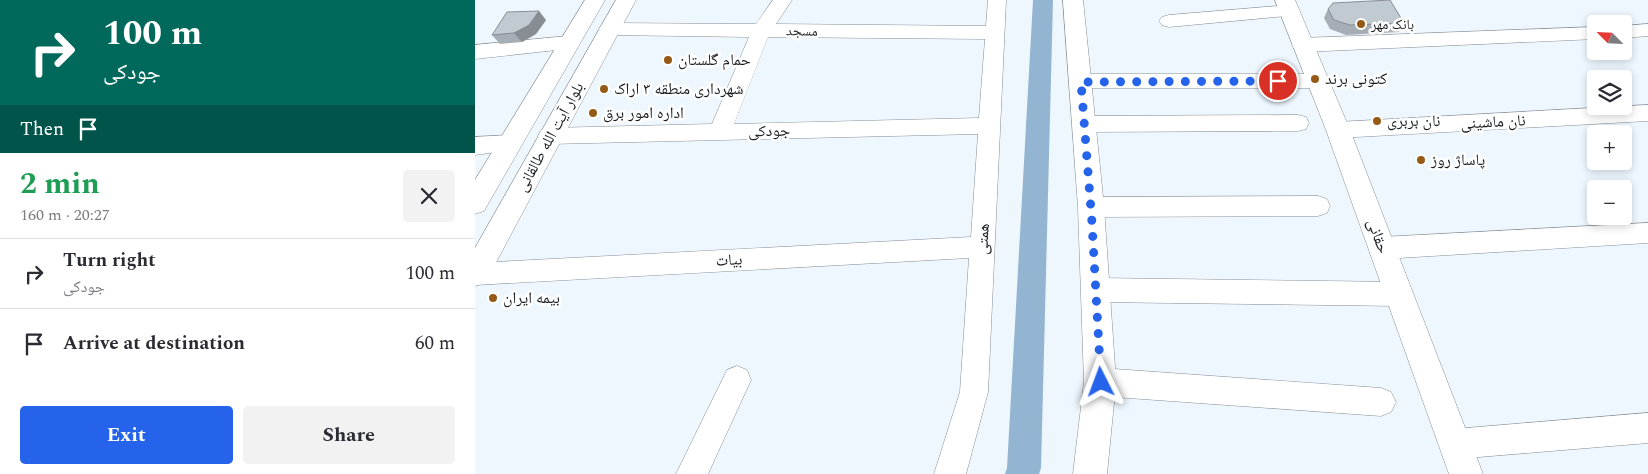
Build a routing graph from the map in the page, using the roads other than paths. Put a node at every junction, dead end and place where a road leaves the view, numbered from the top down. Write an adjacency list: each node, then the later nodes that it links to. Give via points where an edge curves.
1 (595, 0): 14 (street, بلوار آیت الله طالقانی)
2 (626, 0): 8 (street, بلوار آیت الله طالقانی)
3 (783, 0): 10 (street)
4 (997, 0): 12 (street, همتی)
5 (1073, 0): 18 (street)
6 (1288, 5): 7 (street); 15 (street, حقانی)
7 (1169, 21)
8 (609, 29): 10 (street, مسجد); 25 (street, بلوار آیت الله طالقانی)
9 (1648, 30): 11 (street)
10 (761, 31): 12 (street, مسجد); 24 (street)
11 (1633, 31)
12 (995, 33): 22 (street, همتی)
13 (1587, 33): 15 (street)
14 (568, 44): 16 (street); 26 (street, بلوار آیت الله طالقانی)
15 (1302, 45): 17 (street, حقانی)
16 (475, 52)
17 (1317, 81): 18 (street); 23 (street, حقانی)
18 (1081, 82): 21 (street)
19 (1648, 114): 23 (street, نان ماشینی)
20 (1298, 123): 21 (street)
21 (1084, 124): 30 (street)
22 (989, 126): 24 (street, جودکی); 32 (street, همتی)
23 (1338, 130): 33 (street, حقانی)
24 (720, 132): 25 (street, جودکی)
25 (549, 136): 34 (street, بلوار آیت الله طالقانی)
26 (510, 143): 27 (street); 28 (street, بلوار آیت الله طالقانی)
27 (475, 146)
28 (475, 203)
29 (1318, 206): 30 (street)
30 (1091, 207): 35 (street)
31 (1648, 233): 33 (street)
32 (983, 247): 34 (street, بیات); 43 (street, همتی, via 974,392)
33 (1382, 248): 36 (street, حقانی)
34 (475, 274)
35 (1097, 290): 36 (street); 38 (street)
36 (1399, 294): 41 (street, حقانی)
37 (737, 380): 42 (street)
38 (1101, 382): 39 (street); 44 (street)
39 (1381, 402)
40 (1648, 428): 41 (street)
41 (1455, 444): 45 (street, حقانی)
42 (692, 474)
43 (950, 474)
44 (1090, 474)
45 (1466, 474)

